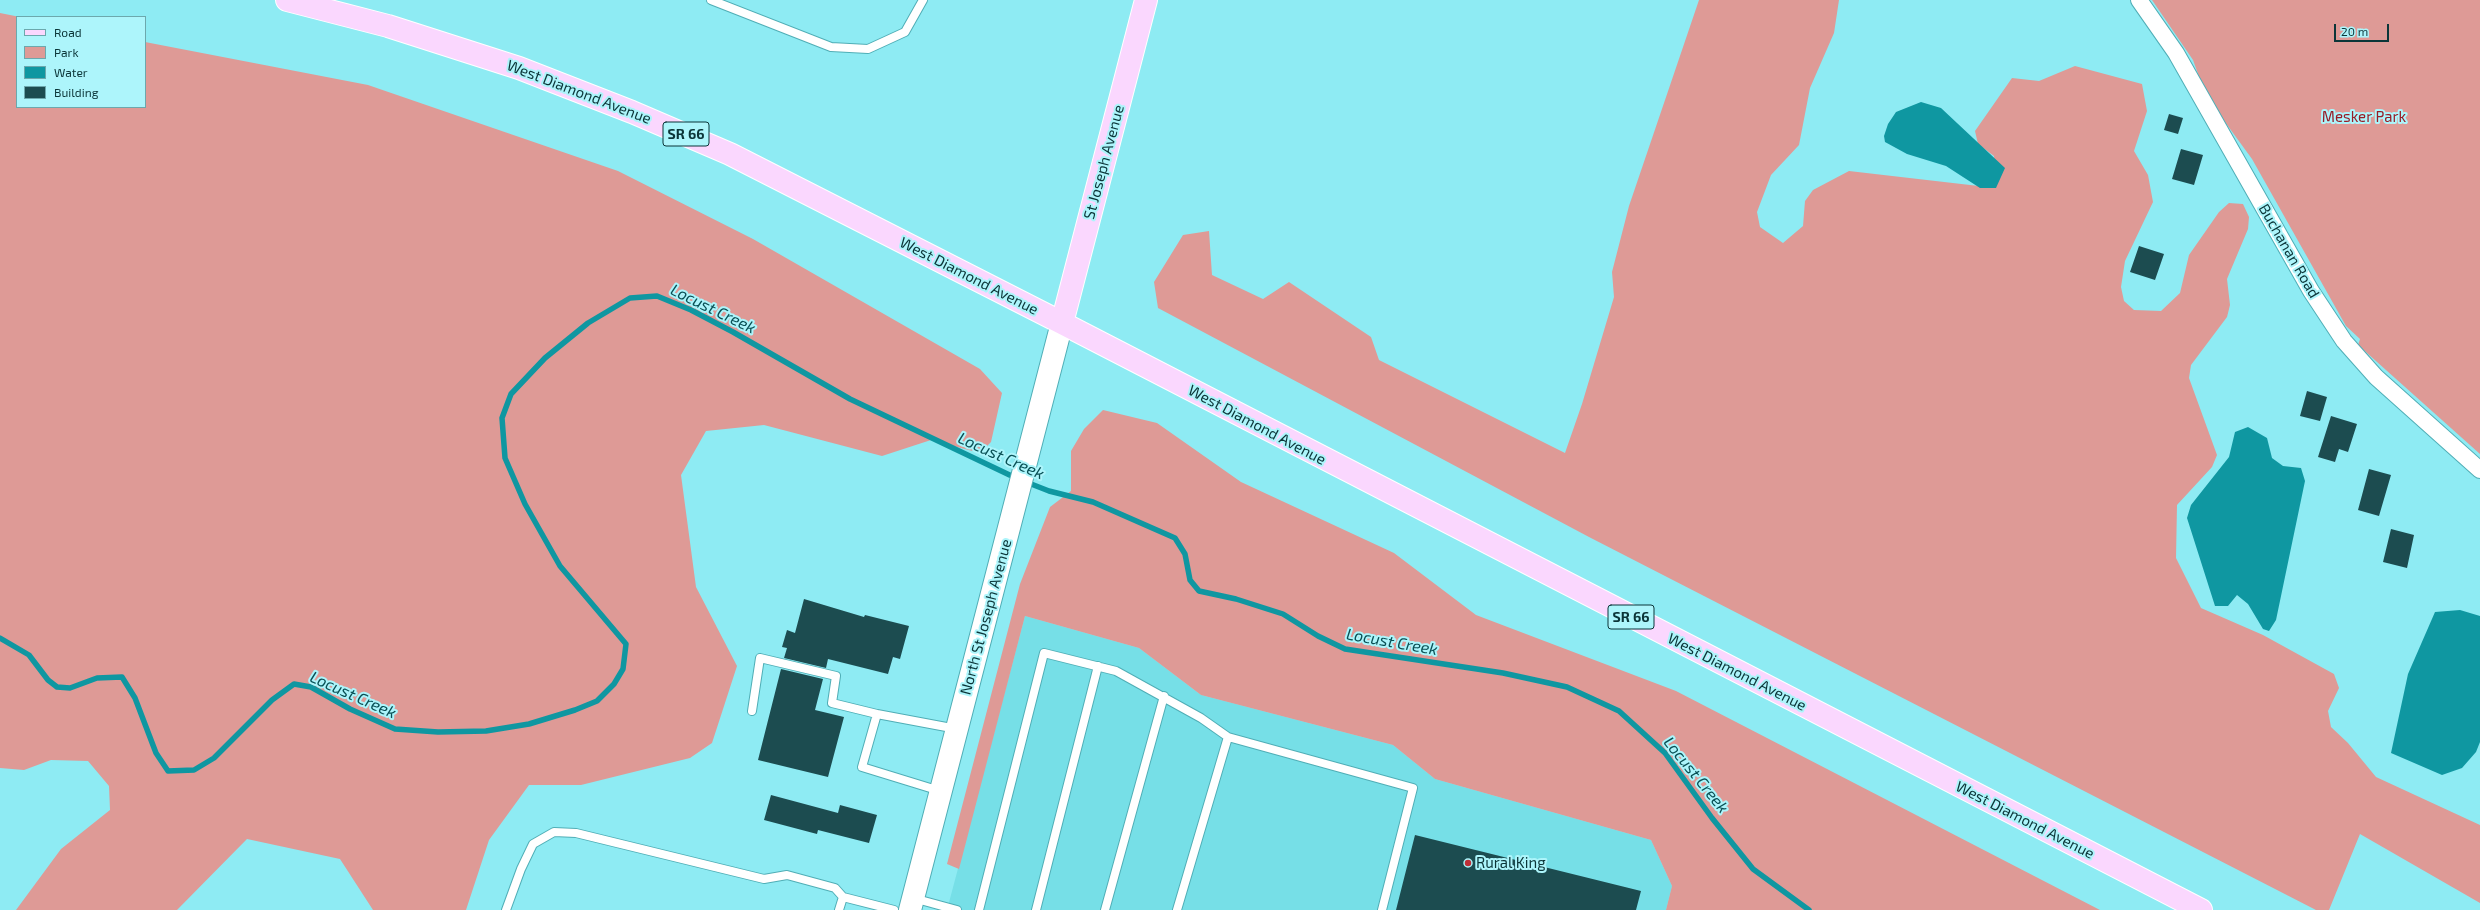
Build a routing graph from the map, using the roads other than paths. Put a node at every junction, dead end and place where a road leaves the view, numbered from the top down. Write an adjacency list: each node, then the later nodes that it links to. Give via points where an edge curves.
1 (287, 0): 6 (main road, West Diamond Avenue / SR 66, via 454,46 571,87 632,112 770,174)
2 (711, 0): 3 (lane, via 831,47 868,49 905,32)
3 (923, 0)
4 (1146, 0): 6 (main road, St Joseph Avenue)
5 (2139, 0): 7 (street, Buchanan Road, via 2176,53 2307,285 2344,341 2376,376)
6 (1062, 323): 12 (main road, North St Joseph Avenue); 25 (main road, West Diamond Avenue / SR 66)
7 (2480, 470)
8 (1098, 666): 9 (lane, via 1116,671); 20 (lane, via 1044,653); 21 (lane)
9 (1164, 696): 13 (lane); 22 (lane)
10 (752, 711): 11 (lane, via 760,658 836,676 832,703)
11 (877, 714): 12 (lane); 14 (lane, via 862,767)
12 (957, 729): 14 (main road, North St Joseph Avenue)
13 (1228, 737): 23 (lane); 24 (lane, via 1413,788)
14 (941, 791): 16 (main road, North St Joseph Avenue)
15 (843, 897): 16 (lane); 17 (lane, via 835,888 787,875 764,880 576,833 554,832 533,844); 18 (lane)
16 (905, 906): 19 (lane)
17 (506, 910)
18 (839, 910)
19 (957, 910)
20 (979, 910)
21 (1036, 910)
22 (1105, 910)
23 (1177, 910)
24 (1382, 910)
25 (2201, 910)

